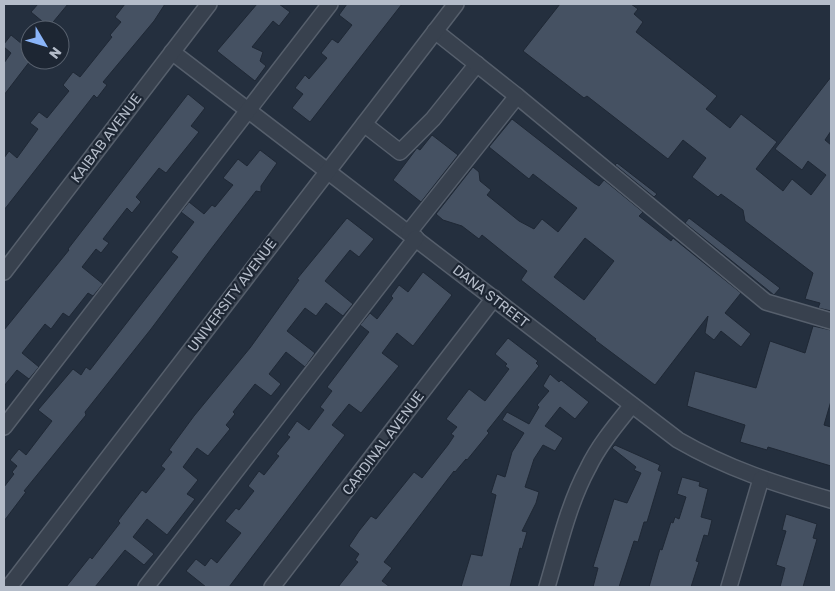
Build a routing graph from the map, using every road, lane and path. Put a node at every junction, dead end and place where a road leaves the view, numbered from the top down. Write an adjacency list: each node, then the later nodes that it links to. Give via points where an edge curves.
1 (209, 4): 5 (street, KAIBAB AVENUE)
2 (330, 4): 8 (street)
3 (456, 4): 4 (street, UNIVERSITY AVENUE)
4 (435, 32): 6 (street); 9 (street, UNIVERSITY AVENUE)
5 (172, 52): 8 (street, DANA STREET); 12 (street, KAIBAB AVENUE)
6 (477, 64): 7 (street); 9 (street, via 433,119 400,152)
7 (517, 96): 11 (street); 14 (street, via 766,302)
8 (249, 110): 10 (street, DANA STREET); 16 (street)
9 (364, 124): 10 (street, UNIVERSITY AVENUE)
10 (328, 170): 11 (street, DANA STREET); 19 (street, UNIVERSITY AVENUE)
11 (412, 235): 13 (street, DANA STREET); 20 (street)
12 (4, 272)
13 (494, 298): 15 (street, DANA STREET); 21 (street, CARDINAL AVENUE)
14 (831, 321)
15 (632, 405): 17 (street, DANA STREET, via 678,440 710,459); 22 (street, via 588,467 576,494)
16 (4, 427)
17 (761, 479): 18 (street, DANA STREET); 23 (street)
18 (831, 500)
19 (9, 587)
20 (146, 587)
21 (272, 587)
22 (547, 587)
23 (729, 587)

